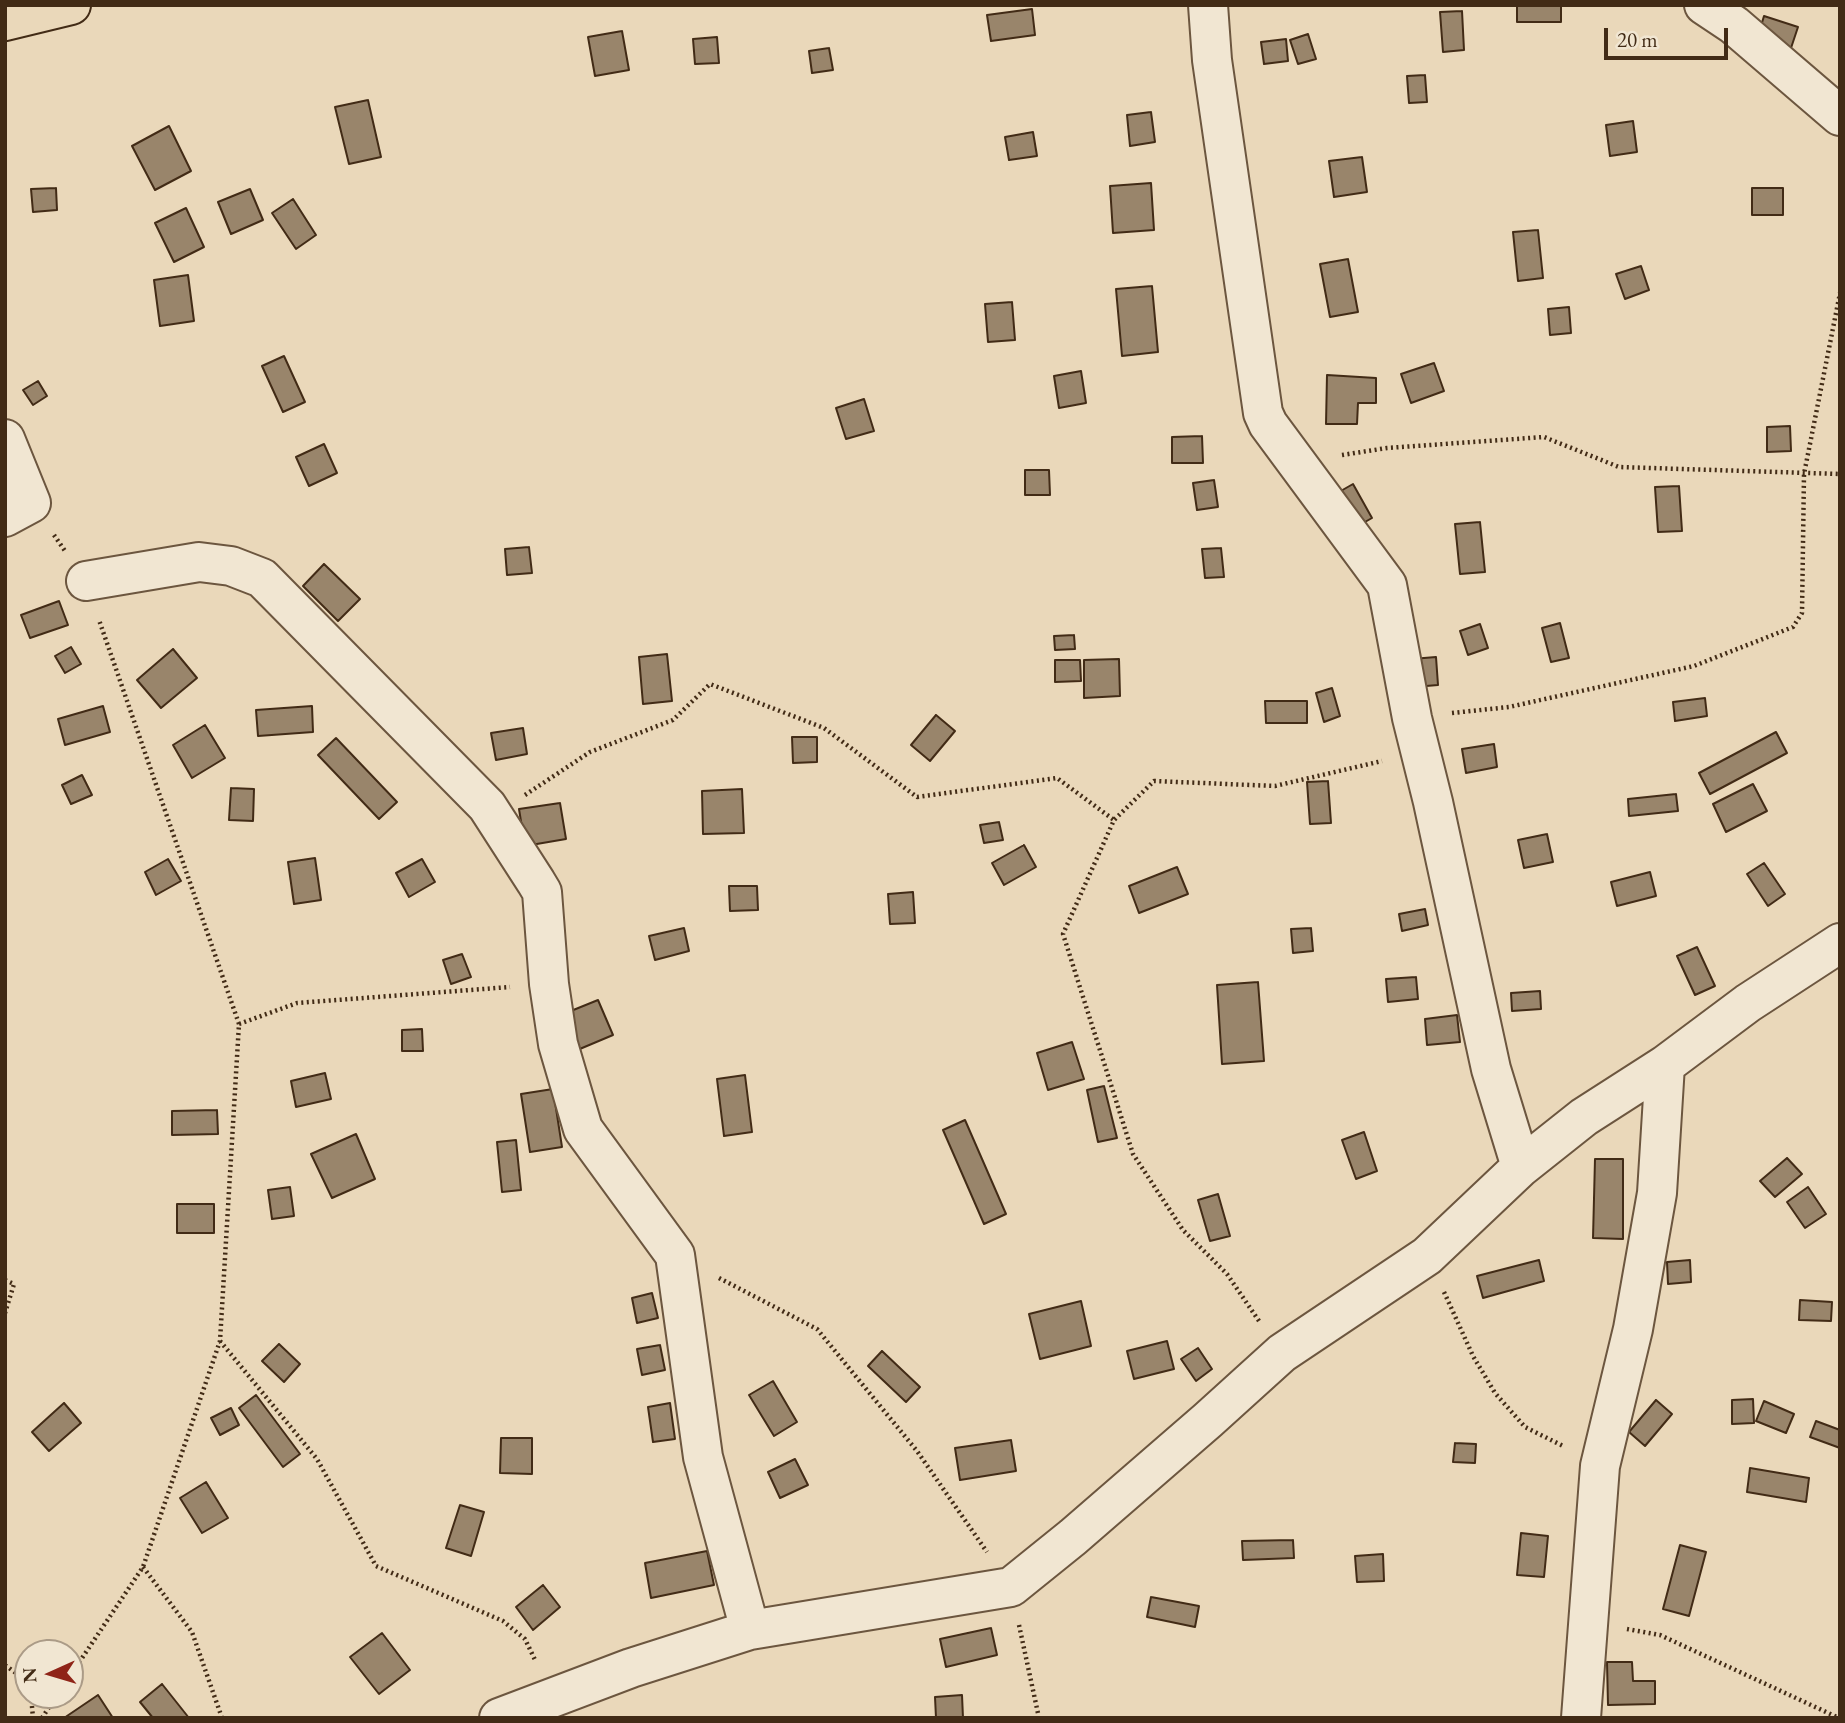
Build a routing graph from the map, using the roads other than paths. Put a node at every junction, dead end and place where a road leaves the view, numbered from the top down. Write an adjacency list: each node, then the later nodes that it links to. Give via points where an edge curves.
1 (71, 5): 4 (main road)
2 (1208, 5): 11 (street, via 1263,412 1387,585 1491,1069)
3 (1704, 5): 5 (street)
4 (5, 21)
5 (1840, 116)
6 (5, 439): 7 (street)
7 (18, 510)
8 (86, 581): 12 (street, via 200,562 231,566 262,578 487,806 542,892 558,1044 583,1129 675,1255 703,1457)
9 (1840, 943): 10 (street)
10 (1665, 1065): 11 (street, via 1584,1117); 14 (street, via 1657,1193 1633,1329 1600,1466)
11 (1521, 1167): 12 (street, via 1427,1256 1282,1353 1011,1587)
12 (750, 1629): 13 (street)
13 (499, 1718)
14 (1581, 1718)

